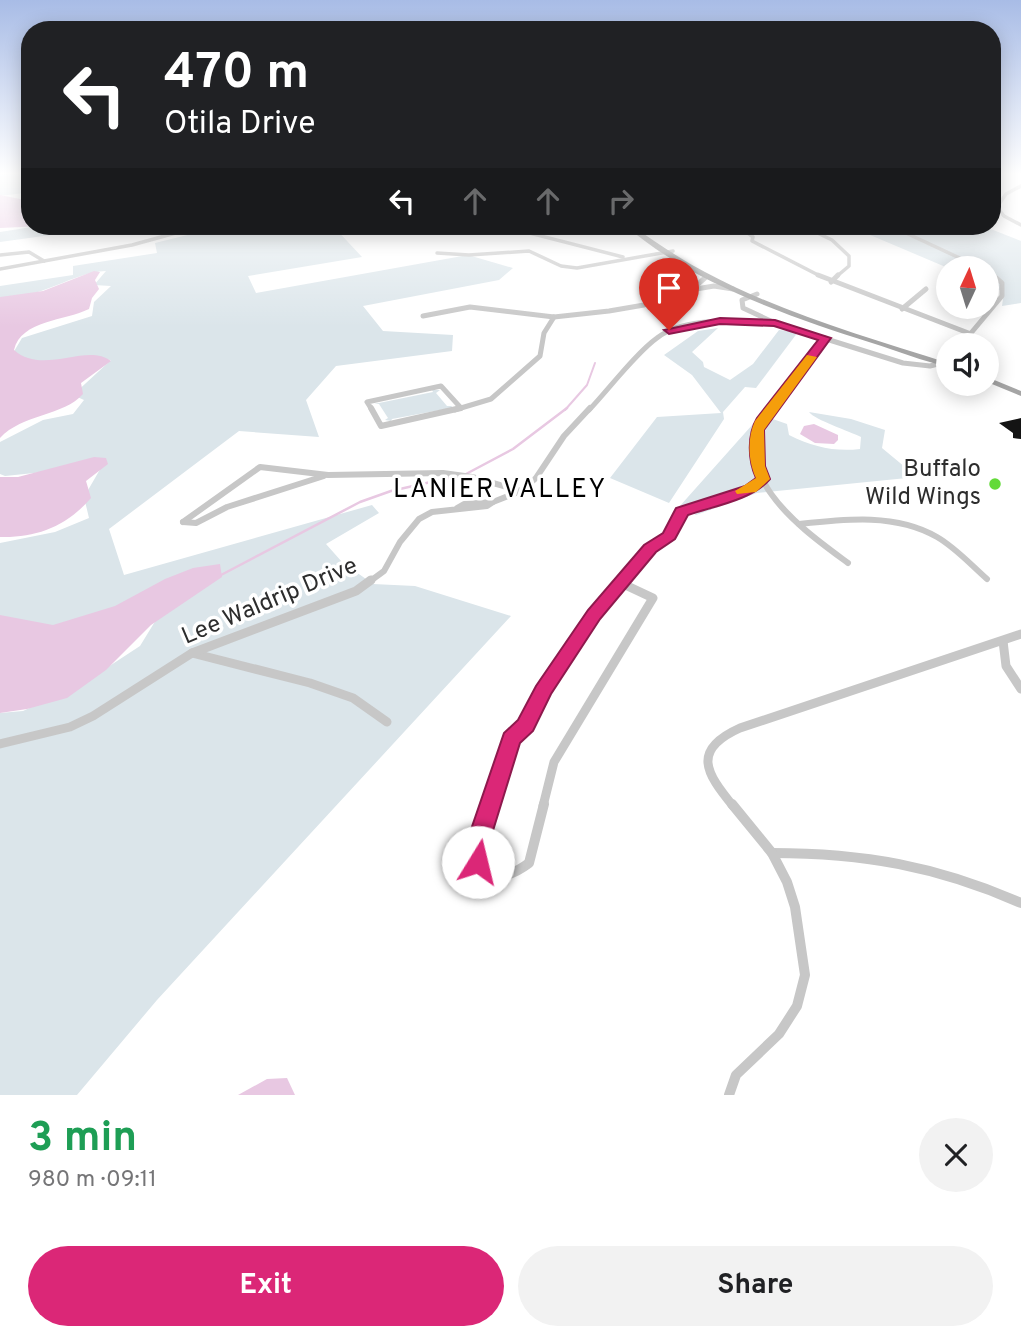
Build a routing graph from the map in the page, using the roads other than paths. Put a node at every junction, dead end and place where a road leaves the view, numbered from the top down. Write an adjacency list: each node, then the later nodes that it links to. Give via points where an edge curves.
1 (168, 235): 14 (street)
2 (534, 235): 13 (street)
3 (641, 235): 10 (main road)
4 (651, 235): 8 (main road)
5 (750, 235): 18 (street, via 752,241)
6 (822, 235): 18 (street, via 849,256 849,266)
7 (910, 235): 12 (street)
8 (673, 251): 10 (street); 23 (main road)
9 (437, 253): 13 (street, via 470,256 526,250 554,265 575,268)
10 (665, 253): 13 (street); 16 (main road)
11 (0, 255): 14 (street, via 33,251)
12 (955, 256)
13 (635, 258)
14 (44, 261): 15 (street)
15 (0, 269)
16 (706, 277): 19 (street); 20 (main road)
17 (999, 281): 24 (street)
18 (831, 282): 26 (street)
19 (688, 287): 22 (street); 25 (street)
20 (733, 289): 22 (street, via 713,286); 23 (main road)
21 (926, 289): 26 (street)
22 (694, 290): 25 (street)
23 (755, 295): 31 (street, via 742,300 743,308); 35 (main road)
24 (999, 300)
25 (649, 305): 27 (street); 27 (street)
26 (902, 309): 32 (street)
27 (627, 310): 29 (street)
28 (424, 316): 29 (street, via 470,307)
29 (554, 317): 41 (street, via 532,366 491,399)
30 (983, 319): 33 (street)
31 (775, 323): 34 (street); 44 (street, via 702,323 657,337 581,416 543,470)
32 (968, 333)
33 (972, 333)
34 (825, 338): 36 (street, via 912,365); 43 (street, via 757,430)
35 (936, 357)
36 (936, 362)
37 (999, 379): 39 (main road)
38 (999, 384): 40 (main road)
39 (1021, 387)
40 (1021, 394)
41 (462, 409): 41 (street, via 381,426 367,402 441,386)
42 (328, 475): 42 (street, via 227,507 196,523 183,522 260,467); 44 (street, via 443,473)
43 (763, 479): 45 (street, via 771,499); 48 (street, via 751,489 681,512 669,536 650,548)
44 (521, 491): 51 (street, Lee Waldrip Drive, via 487,506 432,512 419,519 400,542 384,571 356,591)
45 (799, 524): 46 (street); 47 (street, via 876,521 925,530)
46 (848, 563)
47 (987, 579)
48 (620, 583): 48 (street, via 543,691 526,725 511,739 475,850 489,874 516,874 529,863 554,762 653,598)
49 (1021, 635): 50 (street)
50 (1003, 641): 52 (street, via 1006,666); 55 (street, via 740,728 716,741 707,758 712,780)
51 (192, 653): 53 (street, via 353,698); 54 (street, Lee Waldrip Drive, via 93,716 69,727)
52 (1021, 690)
53 (387, 722)
54 (0, 744)
55 (772, 853): 56 (street, via 836,853 906,862 971,881); 57 (street, via 795,907 805,975 797,1006 779,1034 736,1075)
56 (1021, 903)
57 (729, 1095)

